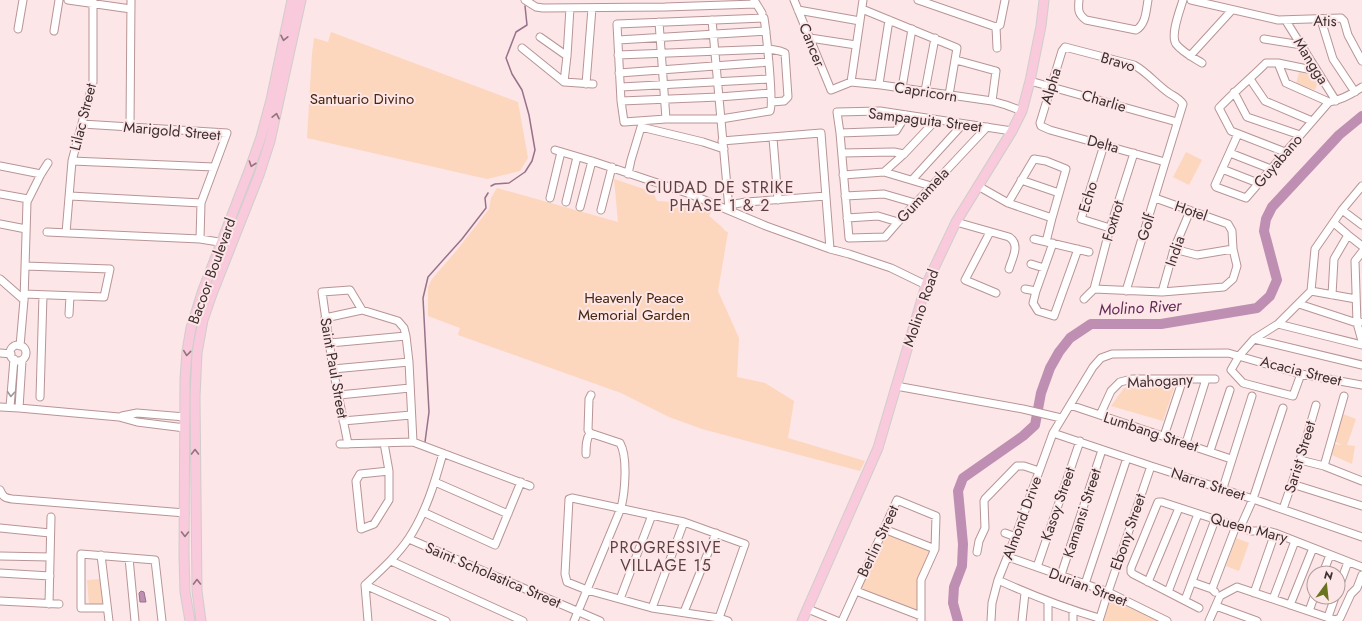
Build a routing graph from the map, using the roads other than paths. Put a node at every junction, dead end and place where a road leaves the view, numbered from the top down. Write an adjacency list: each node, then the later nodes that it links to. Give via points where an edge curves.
1 (23, 0): 36 (street)
2 (59, 0): 38 (street)
3 (68, 0): 18 (street)
4 (131, 0): 24 (street)
5 (292, 0): 171 (main road, Bacoor Boulevard, one-way to 171, via 261,138)
6 (301, 0): 171 (main road, Bacoor Boulevard, one-way to 6, via 259,175 270,141)
7 (525, 0): 22 (street, via 536,7)
8 (576, 0): 22 (street)
9 (794, 0): 26 (street, Cancer)
10 (863, 0): 25 (street)
11 (918, 0): 35 (street)
12 (1005, 0): 35 (street, via 1000,24)
13 (1044, 0): 69 (main road, Molino Road)
14 (1079, 0): 15 (street, via 1080,16 1086,20 1136,30 1141,26)
15 (1148, 0)
16 (1183, 0): 57 (street, via 1174,33 1176,43)
17 (1191, 0): 21 (street, Atis)
18 (93, 2): 24 (street); 99 (street, Lilac Street, via 93,82)
19 (755, 2): 20 (street); 28 (street)
20 (665, 4): 23 (street)
21 (1225, 4): 27 (street, Atis)
22 (574, 8): 23 (street); 56 (street)
23 (592, 8): 70 (street, via 589,84)
24 (131, 9): 103 (street)
25 (862, 9): 30 (street); 32 (street)
26 (798, 10): 32 (street); 43 (street, Cancer)
27 (1232, 10): 33 (street, Atis); 57 (street)
28 (762, 13)
29 (712, 20): 34 (street); 39 (street, via 764,18); 40 (street)
30 (889, 20): 37 (street); 73 (street)
31 (1321, 20): 33 (street, Atis); 59 (street, Atis, via 1341,18); 82 (street, via 1333,59)
32 (860, 21): 47 (street)
33 (1286, 21): 48 (street, Mangga)
34 (659, 22): 42 (street); 46 (street, via 617,24)
35 (996, 27): 51 (street)
36 (18, 29)
37 (912, 29): 44 (street); 78 (street)
38 (54, 31)
39 (766, 31): 40 (street); 52 (street)
40 (713, 35): 42 (street); 53 (street)
41 (540, 37): 56 (street)
42 (660, 38): 46 (street); 54 (street)
43 (810, 38): 47 (street); 79 (street, Cancer)
44 (935, 38): 58 (street, via 957,48); 80 (street)
45 (1264, 39): 48 (street)
46 (618, 40): 55 (street)
47 (856, 45): 72 (street)
48 (1302, 45): 65 (street, Mangga)
49 (1065, 47): 75 (street, Alpha); 91 (street, Bravo, via 1137,67 1179,98)
50 (522, 48): 70 (street)
51 (997, 48)
52 (769, 49): 53 (street); 60 (street); 90 (street, via 785,53 788,97 784,101)
53 (715, 52): 54 (street); 63 (street)
54 (661, 53): 55 (street); 64 (street)
55 (618, 55): 66 (street)
56 (567, 56): 70 (street)
57 (1190, 56): 61 (street)
58 (956, 60): 84 (street); 88 (street, via 996,71)
59 (1362, 61)
60 (769, 62): 63 (street); 67 (street)
61 (1202, 63)
62 (1278, 63): 65 (street); 68 (street, via 1266,63); 89 (street, via 1286,83)
63 (716, 67): 64 (street); 71 (street)
64 (663, 70): 66 (street); 74 (street)
65 (1317, 71): 89 (street, Mangga)
66 (619, 73): 76 (street)
67 (770, 79): 71 (street); 83 (street)
68 (1250, 79): 81 (street); 97 (street, via 1265,101)
69 (1030, 81): 75 (street, Charlie); 92 (main road, Molino Road)
70 (564, 82)
71 (718, 82): 74 (street); 85 (street)
72 (851, 82): 73 (street, Capricorn); 79 (street, Capricorn)
73 (879, 84): 78 (street, Capricorn)
74 (664, 85): 76 (street); 86 (street)
75 (1050, 85): 98 (street, Charlie); 101 (street, Alpha)
76 (621, 87): 87 (street)
77 (1362, 87): 82 (street, Guyabano)
78 (902, 88): 80 (street, Capricorn)
79 (831, 90)
80 (925, 91): 84 (street, Capricorn)
81 (1234, 92): 106 (street, via 1219,108 1231,131); 107 (street, via 1247,117)
82 (1355, 92): 89 (street, Guyabano)
83 (771, 93): 85 (street); 90 (street)
84 (949, 95): 88 (street, Capricorn)
85 (719, 98): 86 (street); 95 (street)
86 (665, 100): 87 (street); 94 (street)
87 (621, 101): 94 (street, via 624,122)
88 (992, 101): 92 (street, Capricorn)
89 (1332, 101): 97 (street, Guyabano)
90 (772, 102): 95 (street, via 770,111)
91 (1183, 104): 98 (street, Golf)
92 (1022, 111): 104 (main road, Molino Road)
93 (906, 115): 96 (street, Sampaguita Street); 105 (street, via 896,131); 105 (street, Sampaguita Street, via 880,111 837,112)
94 (666, 119): 95 (street)
95 (721, 119): 109 (street)
96 (936, 120): 100 (street, Sampaguita Street); 116 (street)
97 (1312, 121): 107 (street, Guyabano)
98 (1177, 122): 120 (street, Golf)
99 (82, 124): 103 (street, Marigold Street); 118 (street, Lilac Street)
100 (963, 124): 102 (street, Sampaguita Street); 131 (street)
101 (1041, 126): 110 (street, Delta)
102 (987, 127): 104 (street, Sampaguita Street); 134 (street, Gumamela)
103 (130, 128): 123 (street, Marigold Street, via 227,133)
104 (1012, 131): 135 (main road, Molino Road)
105 (840, 133): 115 (street)
106 (1238, 134): 112 (street); 114 (street, Guyabano)
107 (1300, 135): 112 (street, Guyabano)
108 (773, 138): 109 (street); 140 (street, via 821,132); 145 (street)
109 (722, 141): 111 (street)
110 (1104, 145): 113 (street, Delta); 162 (street, Echo, via 1081,219)
111 (724, 149): 129 (street, via 641,127); 151 (street)
112 (1285, 152): 126 (street, Guyabano)
113 (1134, 153): 120 (street, Delta); 162 (street, Foxtrot)
114 (1230, 153): 125 (street, Guyabano); 126 (street)
115 (842, 154): 116 (street); 130 (street)
116 (904, 154): 127 (street)
117 (578, 157): 119 (street); 142 (street, via 558,151); 146 (street)
118 (72, 161): 123 (street); 139 (street, Lilac Street)
119 (592, 161): 124 (street); 150 (street)
120 (1165, 162): 143 (street, Golf)
121 (48, 163): 128 (street)
122 (0, 166): 128 (street)
123 (214, 167): 147 (street, Marigold Street)
124 (612, 167): 129 (street); 152 (street)
125 (1222, 168): 133 (street); 133 (street, Guyabano, via 1214,183 1216,186 1246,198)
126 (1271, 169): 133 (street, Guyabano)
127 (884, 172): 130 (street); 131 (street)
128 (41, 174): 144 (street)
129 (628, 174): 151 (street)
130 (843, 175): 141 (street)
131 (912, 180): 134 (street)
132 (1021, 180): 137 (street); 137 (street, via 1034,159 1046,161 1066,169); 149 (street)
133 (1258, 183)
134 (931, 186): 148 (street, Gumamela)
135 (978, 186): 149 (street); 158 (main road, Molino Road)
136 (1361, 190): 153 (street)
137 (1059, 193): 156 (street)
138 (0, 194): 144 (street)
139 (70, 196): 147 (street); 166 (street, Lilac Street)
140 (826, 196): 145 (street); 173 (street)
141 (845, 196): 148 (street, via 884,194); 155 (street)
142 (550, 198)
143 (1155, 198): 154 (street, Hotel); 187 (street, Golf)
144 (28, 199): 163 (street)
145 (778, 200): 151 (street, via 746,202)
146 (566, 202)
147 (201, 203): 169 (street, Marigold Street)
148 (915, 203): 157 (street, Gumamela)
149 (1008, 203): 156 (street)
150 (580, 207)
151 (729, 207): 173 (street, via 766,226)
152 (601, 210)
153 (1342, 210): 159 (street); 161 (street)
154 (1190, 211): 175 (street, India); 176 (street, Hotel, via 1228,224 1232,231)
155 (847, 218): 157 (street, via 878,216); 157 (street, Gumamela, via 849,238 886,237)
156 (1052, 218): 170 (street)
157 (898, 222)
158 (956, 222): 165 (street); 184 (main road, Molino Road)
159 (1334, 223): 167 (street); 189 (street, via 1315,249)
160 (0, 224): 163 (street)
161 (1362, 225)
162 (1110, 228): 186 (street, Foxtrot)
163 (26, 230): 180 (street)
164 (47, 232): 166 (street)
165 (990, 232): 182 (street, via 1014,240 1016,246); 190 (street, via 965,280)
166 (66, 233): 169 (street)
167 (1348, 235): 172 (street); 193 (street, via 1334,259)
168 (1034, 239): 170 (street)
169 (200, 240): 171 (street)
170 (1050, 242): 174 (street); 181 (street)
171 (226, 244): 240 (main road, Bacoor Boulevard, one-way to 240, via 203,290 191,328 185,379); 356 (main road, Bacoor Boulevard, one-way to 171, via 197,591 197,353 203,320)
172 (1362, 246)
173 (830, 249): 184 (street, via 891,268)
174 (1078, 249): 177 (street); 188 (street, via 1054,316 1038,311 1033,303)
175 (1174, 249): 176 (street, via 1197,255); 191 (street, India)
176 (1233, 249): 191 (street, via 1237,266 1233,279 1224,287)
177 (1090, 252)
178 (1362, 252): 196 (street, via 1355,262)
179 (1031, 264): 181 (street)
180 (25, 266): 194 (street, via 113,270 104,297); 195 (street)
181 (1044, 268): 188 (street)
182 (1009, 269)
183 (0, 279): 195 (street)
184 (926, 285): 222 (main road, Molino Road)
185 (1025, 289): 188 (street)
186 (1094, 289): 187 (street); 197 (street)
187 (1126, 290): 191 (street)
188 (1036, 291)
189 (1311, 291): 193 (street); 198 (street)
190 (996, 292)
191 (1162, 292)
192 (43, 295): 194 (street); 195 (street); 227 (street)
193 (1332, 295): 196 (street)
194 (70, 296): 200 (street)
195 (24, 297): 209 (street)
196 (1356, 299): 202 (street)
197 (1084, 300)
198 (1299, 304): 202 (street); 203 (street)
199 (362, 310): 201 (street); 201 (street, Saint Paul Street, via 350,290 322,292); 204 (street, via 398,321)
200 (70, 314)
201 (325, 318): 207 (street, Saint Paul Street)
202 (1360, 322): 206 (street)
203 (1278, 324): 205 (street); 208 (street)
204 (406, 336): 207 (street); 214 (street)
205 (1254, 339): 211 (street); 215 (street)
206 (1362, 341)
207 (330, 343): 216 (street, Saint Paul Street)
208 (1362, 345)
209 (20, 346): 212 (street, via 13,347); 213 (street, via 25,348 26,353)
210 (0, 353): 212 (street)
211 (1239, 356): 217 (street, Acacia Street); 217 (street, via 1231,370 1243,383 1293,396); 230 (street, Acacia Street, via 1221,352 1112,354 1102,358 1093,367)
212 (12, 357): 213 (street); 233 (street, one-way to 233)
213 (22, 361): 234 (street)
214 (409, 362): 216 (street); 223 (street)
215 (1362, 365)
216 (333, 369): 225 (street, Saint Paul Street)
217 (1301, 374): 221 (street, Acacia Street)
218 (1183, 379): 219 (street, Mahogany); 238 (street, Mahogany, via 1132,379 1120,382 1111,391); 247 (street)
219 (1206, 379): 220 (street, Mahogany); 253 (street)
220 (1215, 379)
221 (1362, 385)
222 (896, 386): 241 (street); 342 (main road, Molino Road, via 878,448)
223 (410, 388): 225 (street); 237 (street)
224 (1230, 390): 255 (street)
225 (339, 395): 242 (street, Saint Paul Street)
226 (591, 395): 245 (street, via 588,430)
227 (40, 396)
228 (1252, 396): 259 (street)
229 (1344, 396): 262 (street)
230 (1070, 405): 238 (street, Lumbang Street); 241 (street, Almond Drive)
231 (1316, 405): 260 (street, Sarist Street)
232 (0, 407): 233 (street)
233 (10, 408): 234 (street)
234 (19, 408): 239 (street)
235 (1283, 408): 272 (street)
236 (148, 414): 239 (street, via 137,413); 240 (street); 243 (street)
237 (411, 415): 242 (street); 248 (street)
238 (1100, 415): 247 (street, Lumbang Street)
239 (120, 417): 243 (street)
240 (185, 417): 244 (main road, Bacoor Boulevard)
241 (1061, 418): 246 (street, Almond Drive)
242 (343, 421): 252 (street, Saint Paul Street)
243 (147, 423): 244 (street)
244 (185, 428): 278 (main road, Bacoor Boulevard)
245 (590, 433): 257 (street, via 587,437); 274 (street, via 620,443 623,448 625,480)
246 (1053, 433): 249 (street, Narra Street); 263 (street, Almond Drive)
247 (1164, 436): 253 (street, Lumbang Street)
248 (413, 442): 250 (street); 256 (street)
249 (1080, 442): 254 (street, Narra Street); 308 (street, Kasoy Street)
250 (384, 443): 252 (street); 264 (street)
251 (340, 444): 252 (street)
252 (348, 444)
253 (1186, 444): 255 (street, Lumbang Street)
254 (1102, 450): 258 (street, Narra Street); 314 (street, Kamansi Street)
255 (1210, 452): 259 (street, Lumbang Street)
256 (443, 453): 266 (street); 267 (street)
257 (586, 454)
258 (1127, 458): 261 (street, Narra Street); 318 (street)
259 (1231, 459): 270 (street)
260 (1300, 460): 262 (street); 268 (street, Sarist Street)
261 (1151, 466): 270 (street, Narra Street); 323 (street, Ebony Street)
262 (1324, 466): 265 (street)
263 (1039, 470): 292 (street, Almond Drive); 298 (street, via 1017,466 985,499 985,528)
264 (389, 471): 264 (street, via 360,474 356,480 361,529 374,524 389,500)
265 (1362, 481)
266 (435, 482): 277 (street); 279 (street)
267 (521, 482): 269 (street); 279 (street)
268 (1292, 484): 273 (street); 276 (street, Sarist Street)
269 (530, 486)
270 (1223, 488): 272 (street, Narra Street)
271 (0, 490): 278 (street, via 6,498 12,499)
272 (1253, 499): 276 (street, Narra Street); 285 (street)
273 (1362, 506)
274 (621, 508): 281 (street); 321 (street); 321 (street, via 569,499 565,574 568,582)
275 (1179, 508): 280 (street, Queen Mary); 316 (street); 316 (street, Queen Mary, via 1158,502 1131,568 1133,574)
276 (1283, 509): 293 (street, Narra Street)
277 (423, 512): 279 (street, via 495,544); 294 (street)
278 (185, 514): 355 (main road, Bacoor Boulevard, one-way to 355, via 185,592)
279 (508, 514)
280 (1198, 514): 283 (street, Queen Mary); 324 (street)
281 (652, 515): 284 (street); 328 (street)
282 (51, 517): 289 (street)
283 (1215, 520): 285 (street, Queen Mary); 317 (street)
284 (684, 522): 288 (street); 340 (street)
285 (1238, 527): 290 (street, Queen Mary); 320 (street)
286 (0, 528): 289 (street)
287 (884, 529): 297 (street); 297 (street, Berlin Street, via 897,500 936,516); 322 (street, Berlin Street)
288 (716, 532): 346 (street); 348 (street, via 745,544)
289 (50, 533): 302 (street)
290 (1275, 533): 295 (street, Queen Mary); 326 (street)
291 (1006, 534): 292 (street)
292 (1016, 537): 303 (street, Almond Drive)
293 (1362, 537)
294 (409, 539): 305 (street); 345 (street, Saint Scholastica Street)
295 (1295, 541): 296 (street, Queen Mary); 329 (street)
296 (1313, 548): 300 (street, Queen Mary); 335 (street)
297 (935, 549): 350 (street, via 921,580)
298 (977, 552)
299 (101, 555): 304 (street); 339 (street); 339 (street, via 81,554 82,608)
300 (1330, 555): 306 (street, Queen Mary); 307 (street)
301 (0, 556): 302 (street)
302 (50, 557): 313 (street)
303 (1008, 557): 308 (street, Durian Street); 315 (street, Almond Drive)
304 (128, 558): 353 (street); 354 (street, via 156,560)
305 (391, 561): 319 (street); 359 (street)
306 (1348, 562): 309 (street); 310 (street, Queen Mary)
307 (1326, 565)
308 (1037, 567): 314 (street, Durian Street)
309 (1346, 567)
310 (1362, 567)
311 (0, 573): 313 (street)
312 (1362, 575): 347 (street, via 1340,618 1335,620)
313 (50, 576): 333 (street)
314 (1061, 576): 318 (street, Durian Street)
315 (998, 580): 325 (street); 366 (street, Almond Drive, via 992,603)
316 (1148, 582): 324 (street)
317 (1192, 582): 320 (street); 330 (street)
318 (1085, 584): 323 (street, Durian Street)
319 (365, 585): 357 (street); 358 (street)
320 (1212, 589): 327 (street)
321 (587, 590): 328 (street); 345 (street)
322 (856, 591): 350 (street); 365 (street, Berlin Street)
323 (1108, 592): 351 (street, Ebony Street); 370 (street, Durian Street)
324 (1168, 592): 330 (street)
325 (1025, 593): 332 (street); 367 (street)
326 (1254, 593): 327 (street, via 1237,587); 329 (street)
327 (1220, 596): 338 (street)
328 (620, 599): 340 (street)
329 (1273, 599): 335 (street)
330 (1184, 600): 341 (street)
331 (0, 601): 333 (street)
332 (1048, 602): 343 (street); 368 (street)
333 (49, 604): 334 (street)
334 (59, 604)
335 (1290, 605): 344 (street)
336 (1311, 605): 344 (street)
337 (1332, 605): 347 (street)
338 (1216, 606): 349 (street); 371 (street)
339 (107, 608): 352 (street)
340 (652, 608): 346 (street)
341 (1200, 608)
342 (808, 609): 363 (main road, Molino Road); 364 (street)
343 (1073, 611): 351 (street); 369 (street)
344 (1309, 611): 347 (street)
345 (578, 612): 360 (street); 361 (street, Saint Scholastica Street)
346 (684, 612): 348 (street)
347 (1328, 617)
348 (719, 618): 362 (street)
349 (1243, 618): 372 (street)
350 (921, 619)
351 (1099, 619)
352 (109, 621)
353 (135, 621)
354 (162, 621)
355 (190, 621)
356 (201, 621)
357 (368, 621)
358 (446, 621)
359 (523, 621)
360 (574, 621)
361 (600, 621)
362 (728, 621)
363 (802, 621)
364 (837, 621)
365 (842, 621)
366 (991, 621)
367 (1022, 621)
368 (1048, 621)
369 (1073, 621)
370 (1167, 621)
371 (1209, 621)
372 (1258, 621)

